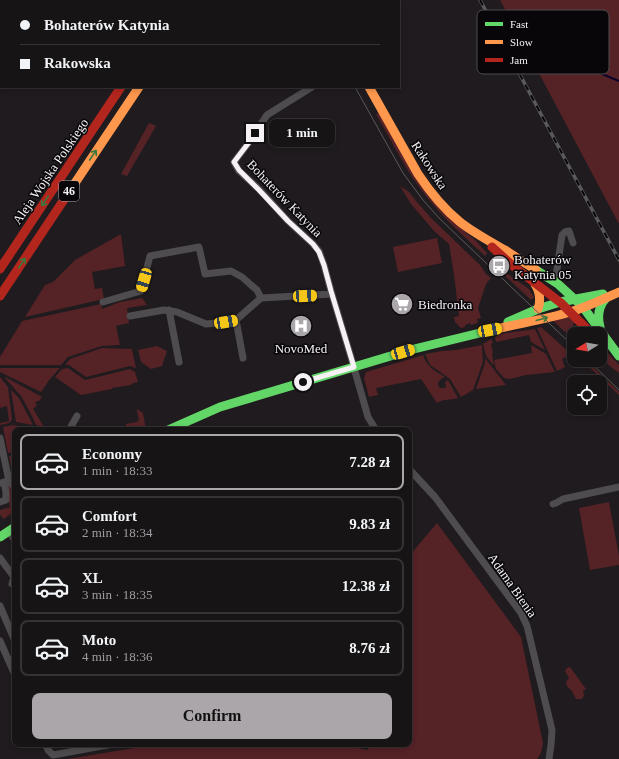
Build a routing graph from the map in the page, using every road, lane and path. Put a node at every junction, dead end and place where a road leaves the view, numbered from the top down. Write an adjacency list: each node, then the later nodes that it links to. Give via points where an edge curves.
1 (120, 88): 7 (street, Aleja Wojska Polskiego / 46, one-way to 7)
2 (137, 88): 12 (street, Aleja Wojska Polskiego / 46, one-way to 2)
3 (310, 88): 11 (street, Bohaterów Katynia, via 267,115 234,162 319,252)
4 (370, 88): 5 (street, Rakowska, via 426,186 451,214)
5 (486, 241): 8 (street, Rakowska, via 502,258); 9 (street, Rakowska)
6 (573, 243): 9 (street, via 569,231 565,232)
7 (0, 269)
8 (531, 279): 17 (street, Rakowska); 19 (street, via 540,294)
9 (553, 281): 15 (street, Rakowska)
10 (619, 291): 14 (street); 15 (street)
11 (332, 294): 13 (street); 34 (street, Bohaterów Katynia)
12 (0, 296)
13 (261, 298): 16 (street, via 257,290 231,271 205,274 199,248 150,256 140,291); 23 (street)
14 (607, 298): 18 (street); 26 (street, via 598,310)
15 (574, 299): 17 (street); 18 (street, Rakowska)
16 (103, 302)
17 (560, 302): 19 (street); 21 (street, Rakowska)
18 (583, 308): 21 (street); 25 (street, Rakowska)
19 (538, 309): 27 (street)
20 (169, 310): 22 (street); 23 (street, via 206,324); 33 (street)
21 (570, 312): 24 (street, Rakowska); 27 (street, one-way to 21)
22 (130, 316)
23 (236, 320): 31 (street)
24 (586, 327)
25 (599, 327)
26 (600, 327)
27 (490, 330): 34 (street)
28 (607, 338): 30 (street, Rakowska)
29 (607, 349): 32 (street)
30 (619, 356)
31 (243, 358)
32 (619, 360)
33 (179, 362)
34 (354, 367): 37 (street, via 220,407); 38 (street, via 368,417)
35 (77, 416): 36 (street)
36 (71, 427)
37 (174, 427)
38 (374, 427)
39 (0, 438): 41 (street)
40 (412, 472): 55 (street, Adama Bienia, via 435,497 528,626 552,730)
41 (4, 482): 43 (street, via 6,500)
42 (619, 487): 44 (street, via 563,499)
43 (0, 502)
44 (553, 504)
45 (12, 529): 46 (street)
46 (0, 537)
47 (0, 558): 48 (street)
48 (12, 574)
49 (0, 606): 50 (street)
50 (12, 634)
51 (0, 641): 52 (street)
52 (12, 668)
53 (46, 747): 54 (street, via 53,755)
54 (97, 747)
55 (550, 759)

